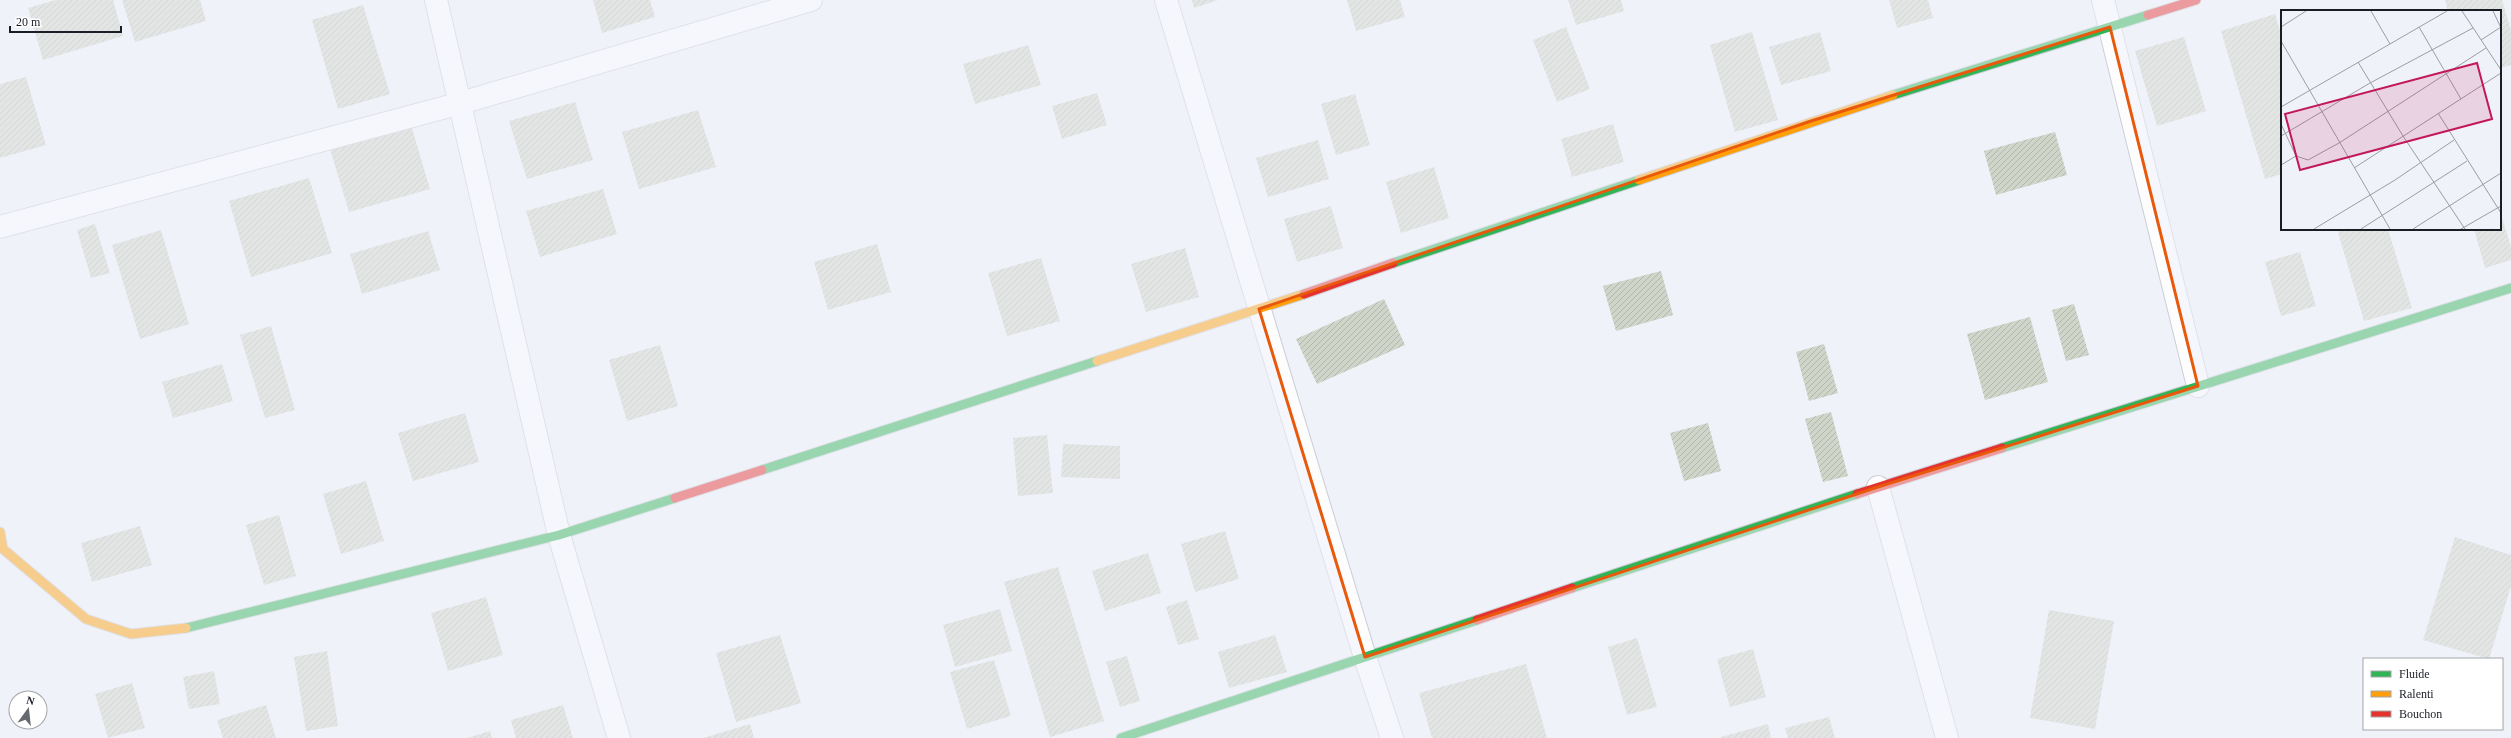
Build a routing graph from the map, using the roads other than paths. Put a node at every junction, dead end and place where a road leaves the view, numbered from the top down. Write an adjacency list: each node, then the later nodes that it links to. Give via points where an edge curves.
1 (436, 0): 7 (street)
2 (811, 0): 7 (street)
3 (1166, 0): 10 (street)
4 (2103, 0): 6 (street)
5 (2196, 0): 6 (street)
6 (2110, 27): 10 (street, via 1808,122); 11 (street)
7 (461, 103): 8 (street); 13 (street)
8 (0, 227)
9 (2511, 288): 11 (street)
10 (1259, 310): 13 (street); 15 (street)
11 (2198, 386): 12 (street)
12 (1878, 487): 15 (street); 19 (street)
13 (559, 535): 14 (street, via 187,628 131,634 86,619); 16 (street)
14 (1, 543)
15 (1365, 657): 17 (street); 18 (street)
16 (619, 738)
17 (1121, 738)
18 (1392, 738)
19 (1947, 738)

